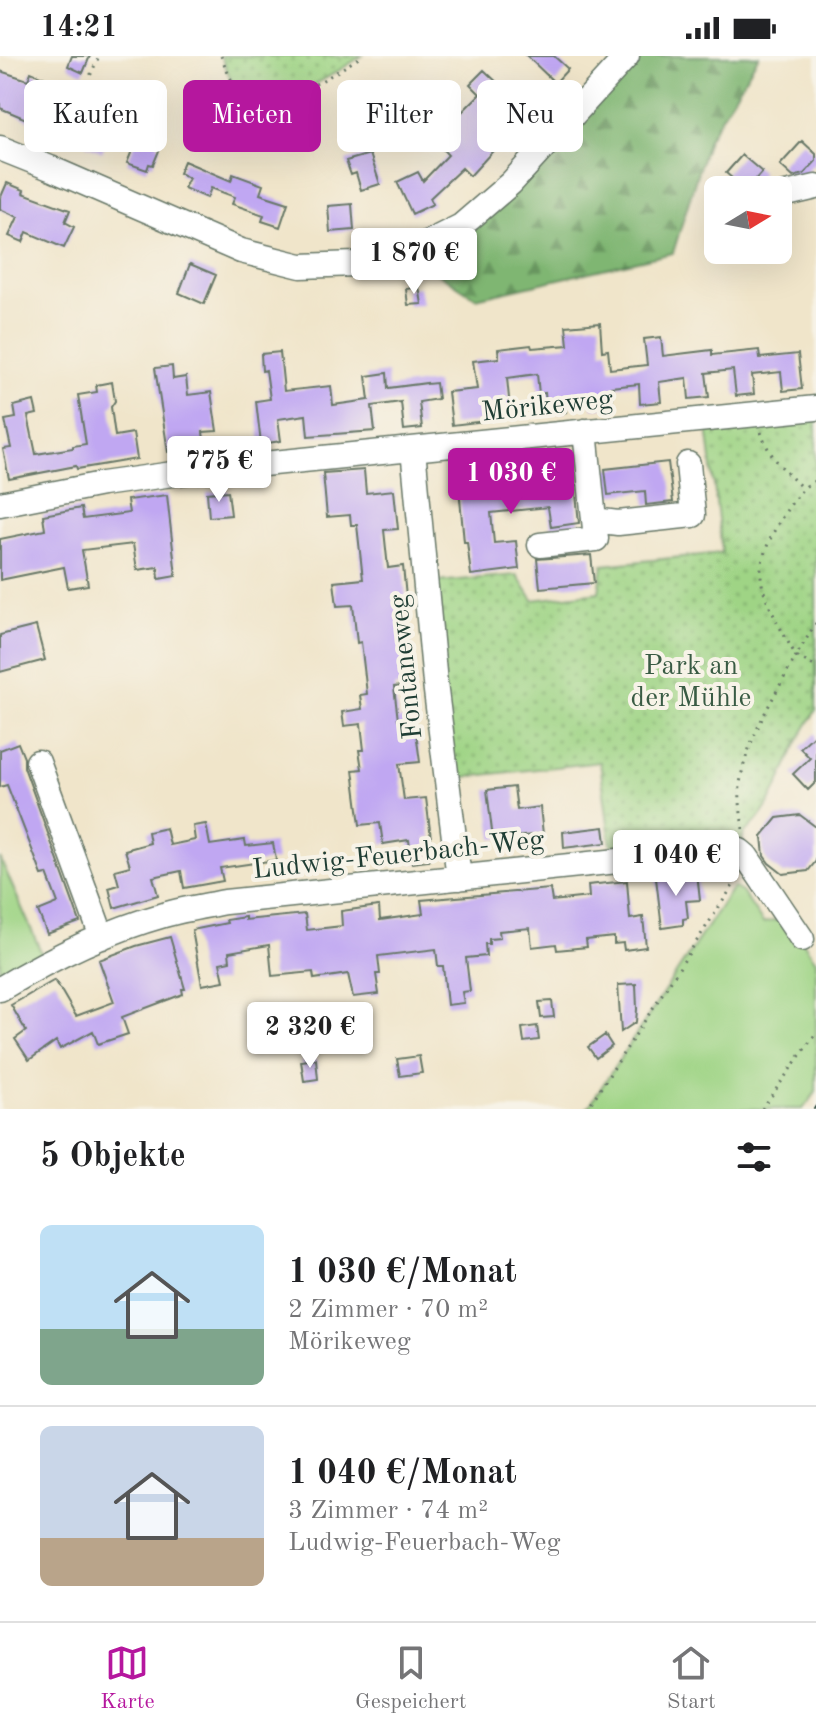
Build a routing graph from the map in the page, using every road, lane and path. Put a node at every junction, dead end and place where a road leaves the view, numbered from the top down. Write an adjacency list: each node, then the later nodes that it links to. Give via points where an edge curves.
1 (99, 56): 6 (path)
2 (221, 56): 3 (path, via 245,95 265,100 288,97)
3 (362, 56)
4 (627, 56): 6 (street, via 511,183 461,226 407,253 356,264 301,266 241,251)
5 (0, 148): 6 (street)
6 (50, 168)
7 (816, 187): 8 (street)
8 (792, 193)
9 (816, 408): 10 (street, Mörikeweg)
10 (758, 413): 11 (street, Mörikeweg); 15 (path, via 774,460)
11 (585, 431): 12 (street, Mörikeweg); 17 (street)
12 (413, 449): 16 (street, Mörikeweg, via 179,473); 24 (street, Fontaneweg)
13 (688, 464): 17 (street, via 693,515 618,523)
14 (816, 480): 15 (path)
15 (803, 489): 20 (path, via 780,521 762,560 761,576)
16 (0, 504)
17 (594, 520): 18 (street, via 596,539)
18 (540, 545)
19 (816, 623): 20 (path)
20 (796, 656): 21 (path); 23 (path, via 744,764 740,797)
21 (816, 667)
22 (38, 762): 25 (street)
23 (745, 856): 24 (street, Ludwig-Feuerbach-Weg, via 733,849); 26 (street); 29 (path)
24 (459, 878): 25 (street, Ludwig-Feuerbach-Weg, via 225,902)
25 (102, 937): 27 (street, Ludwig-Feuerbach-Weg)
26 (802, 939)
27 (0, 989)
28 (816, 1033): 30 (path)
29 (587, 1109)
30 (762, 1109)

